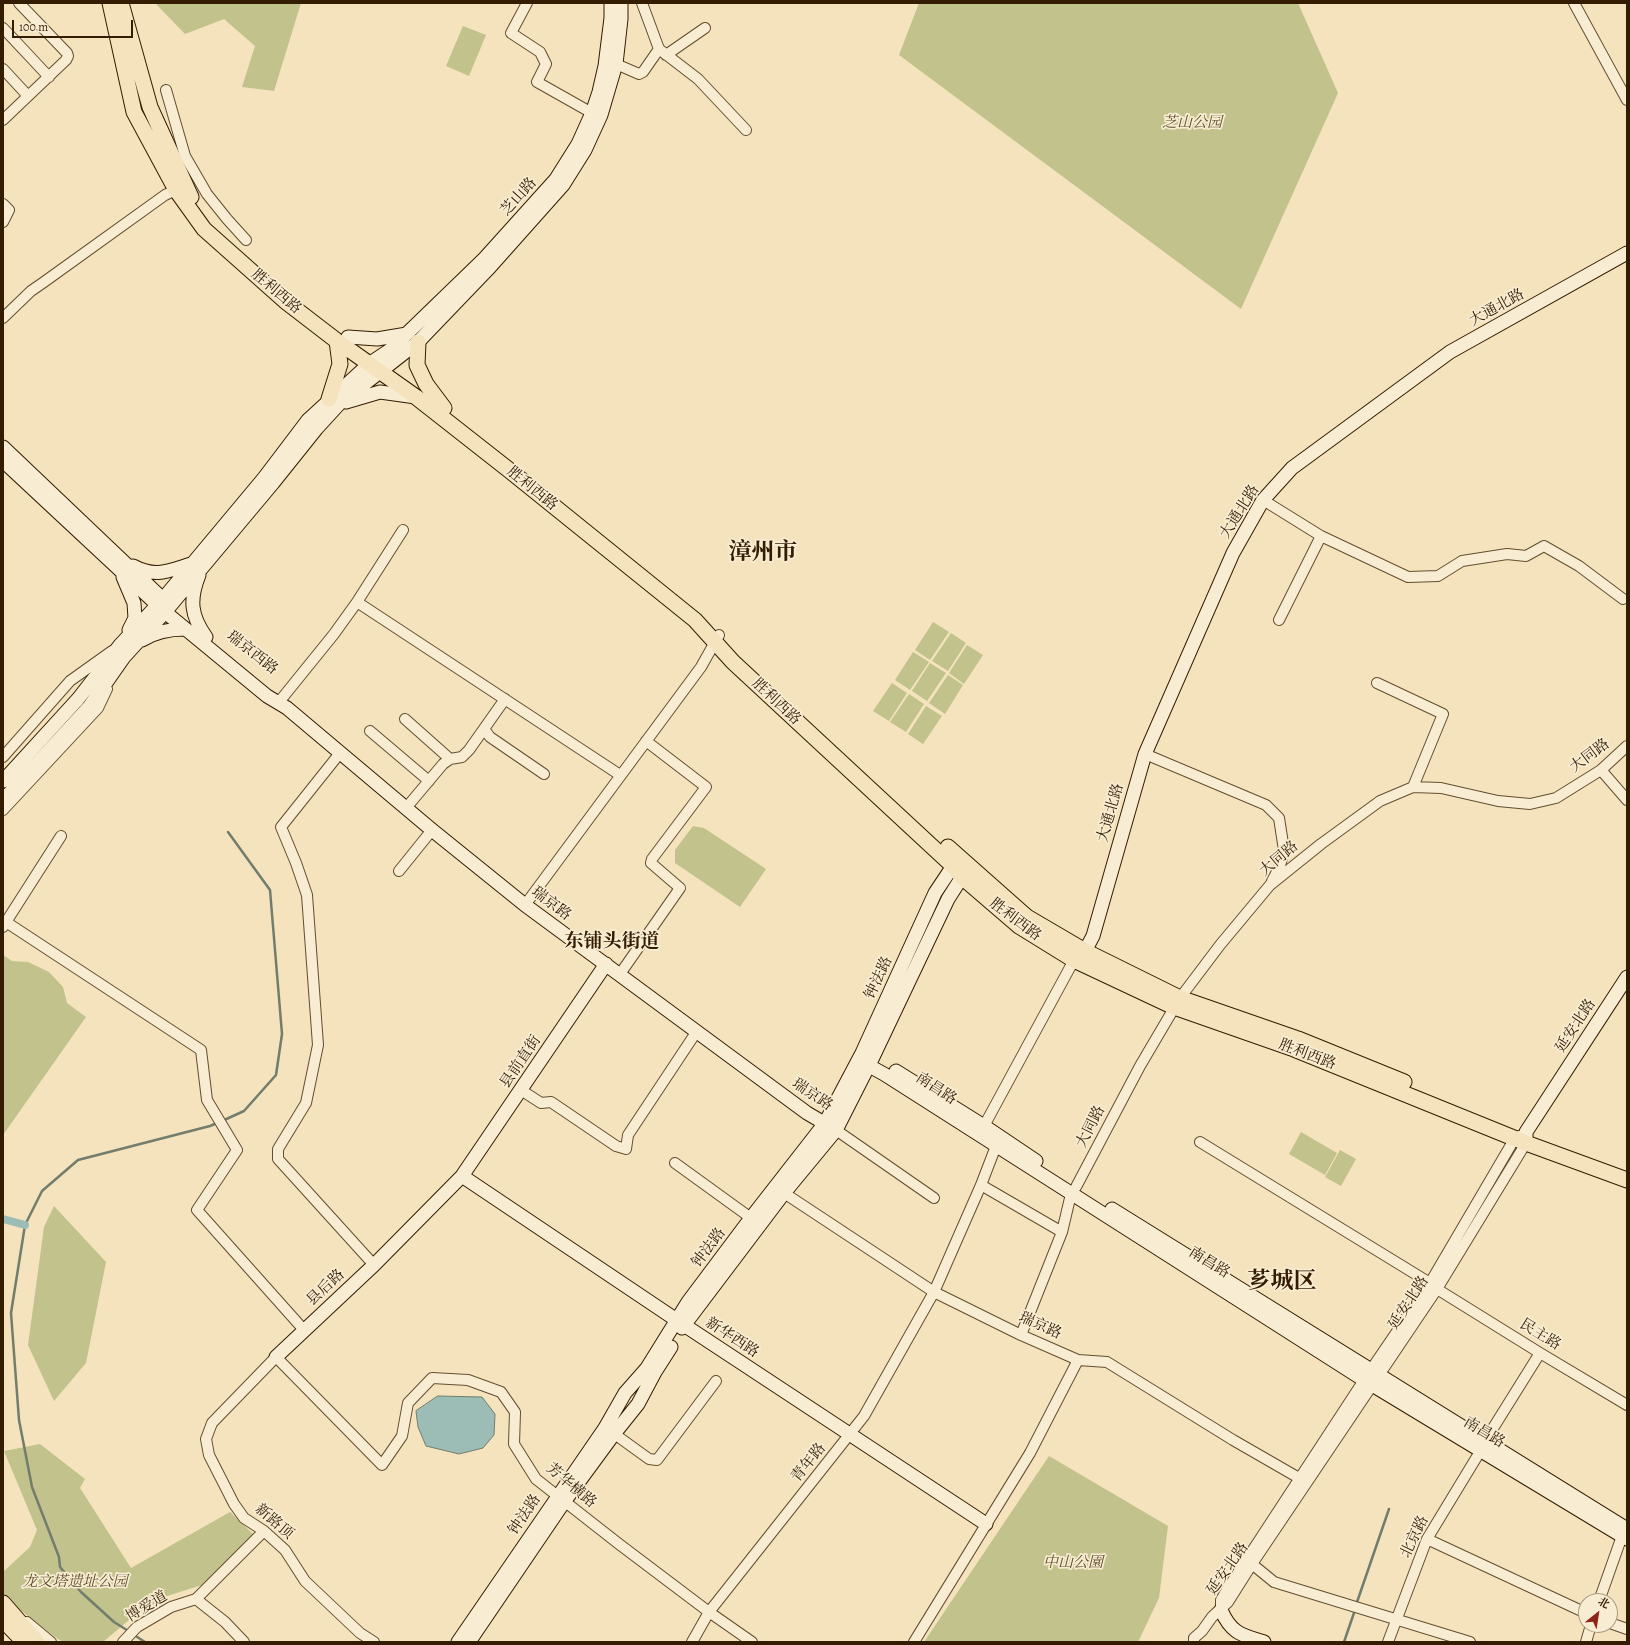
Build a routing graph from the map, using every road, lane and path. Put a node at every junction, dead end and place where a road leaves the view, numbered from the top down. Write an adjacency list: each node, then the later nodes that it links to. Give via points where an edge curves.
1 (19, 3): 14 (street, via 67,53 66,60)
2 (110, 3): 21 (main road, 胜利西路, via 134,112)
3 (122, 3): 21 (main road, via 150,107)
4 (527, 3): 18 (street, via 511,33 540,52 546,64 537,82)
5 (611, 3): 18 (street, 芝山路, via 605,66)
6 (621, 3): 12 (street)
7 (642, 3): 11 (street)
8 (1574, 3): 17 (street)
9 (3, 28): 14 (street)
10 (705, 28): 11 (street)
11 (663, 52): 12 (street, via 639,74); 20 (street, via 698,79)
12 (616, 64): 29 (street, via 601,115 585,150 563,185 490,267)
13 (3, 69): 16 (street)
14 (49, 77): 16 (street)
15 (166, 90): 22 (street, via 185,156)
16 (28, 96): 19 (street)
17 (1627, 100)
18 (592, 113): 29 (street, 芝山路, via 578,144 556,179)
19 (4, 116)
20 (746, 130)
21 (181, 188): 23 (main road); 28 (street, via 165,195 31,291); 30 (main road, 胜利西路, via 204,230 285,301)
22 (207, 194): 23 (street); 26 (street)
23 (194, 201): 30 (main road, via 211,225)
24 (3, 204): 25 (street, via 9,210)
25 (3, 222)
26 (246, 240)
27 (1627, 253): 37 (street, 大通北路, via 1450,352 1292,468)
28 (3, 318)
29 (412, 338): 30 (street); 31 (street); 34 (main road, via 417,365 426,384)
30 (343, 339): 31 (main road, 胜利西路); 33 (main road)
31 (378, 365): 32 (main road, 胜利西路); 33 (street); 34 (main road)
32 (416, 397): 33 (street, via 380,392); 48 (main road, 胜利西路)
33 (334, 402): 41 (street, via 308,420)
34 (444, 408): 48 (main road, via 701,613)
35 (3, 447): 40 (street, 瑞京西路)
36 (3, 461): 40 (street, 瑞京西路)
37 (1263, 500): 39 (street); 60 (street, 大通北路, via 1233,553)
38 (403, 530): 43 (street)
39 (1321, 536): 42 (street, via 1408,577 1438,576 1462,561 1507,554 1526,556 1544,546 1579,566); 45 (street)
40 (121, 565): 41 (street, via 158,574); 44 (street, 瑞京西路); 49 (street, via 134,603 136,618)
41 (196, 566): 44 (street); 47 (street, via 192,604 196,624)
42 (1623, 599)
43 (357, 602): 51 (street); 52 (street)
44 (163, 605): 46 (street, 瑞京西路); 47 (street, 瑞京西路); 49 (street)
45 (1279, 620)
46 (185, 629): 49 (street, via 169,629); 52 (street, 瑞京西路, via 267,696)
47 (206, 637): 52 (street, 瑞京西路, via 273,690)
48 (718, 640): 57 (street, via 701,668); 75 (main road, 胜利西路, via 733,662)
49 (125, 647): 53 (street); 61 (street, via 70,682); 72 (street, via 98,708)
50 (1377, 683): 68 (street, via 1443,714)
51 (505, 699): 55 (street); 65 (street)
52 (279, 702): 59 (street, 瑞京路)
53 (83, 703): 66 (street); 69 (street)
54 (405, 719): 62 (street)
55 (484, 729): 62 (street, via 462,757); 64 (street, via 490,737)
56 (370, 731): 67 (street)
57 (646, 741): 65 (street); 82 (street, via 706,787 652,859 651,863 680,888)
58 (1627, 746): 63 (street, 大同路)
59 (340, 753): 71 (street, 瑞京路); 104 (street, via 281,827 307,895 318,1045 306,1103 278,1149 278,1159)
60 (1145, 754): 77 (street, via 1266,805 1279,818 1284,850 1280,866); 80 (street, 大通北路, via 1093,936)
61 (3, 757)
62 (450, 759): 67 (street)
63 (1601, 770): 68 (street, 大同路, via 1556,798 1530,804 1498,801 1440,788); 70 (street)
64 (544, 774)
65 (620, 775): 78 (street)
66 (3, 780)
67 (429, 781): 71 (street)
68 (1413, 787): 77 (street, 大同路, via 1380,801)
69 (3, 800)
70 (1627, 800)
71 (406, 808): 73 (street, 瑞京路)
72 (3, 810)
73 (432, 830): 76 (street); 78 (street, 瑞京路)
74 (61, 836): 79 (street)
75 (962, 868): 80 (main road, 胜利西路, via 1019,926); 86 (street, 钟法路, via 935,893)
76 (398, 871)
77 (1270, 885): 84 (street, 大同路, via 1220,945)
78 (525, 905): 81 (street, 瑞京路)
79 (5, 924): 108 (street, via 201,1050 207,1100 237,1150 196,1210)
80 (1079, 956): 84 (main road, 胜利西路); 89 (street, 大通北路)
81 (606, 964): 82 (street, 瑞京路); 87 (street, 县前直街)
82 (620, 974): 85 (street, 瑞京路)
83 (1627, 977): 91 (street, 延安北路)
84 (1177, 1003): 91 (main road, 胜利西路); 100 (street, 大同路, via 1140,1066)
85 (697, 1031): 87 (street, via 628,1136 626,1149 616,1146 551,1102 541,1103); 88 (street, 瑞京路, via 807,1113)
86 (866, 1059): 88 (street, 钟法路); 89 (street, 南昌路); 90 (street, 钟法路); 93 (street, 南昌路)
87 (521, 1090): 96 (street, 县前直街)
88 (825, 1123): 90 (street, 瑞京路); 99 (street, 钟法路)
89 (984, 1126): 100 (street, 南昌路)
90 (836, 1130): 99 (street, 钟法路); 101 (street)
91 (1522, 1138): 95 (main road, 胜利西路); 97 (main road, 胜利西路); 105 (street, 延安北路)
92 (1200, 1142): 105 (street, 民主路)
93 (996, 1146): 98 (street, 青年路); 100 (street, 南昌路)
94 (675, 1163): 102 (street)
95 (1627, 1170)
96 (462, 1176): 104 (street, 县后路); 107 (street, 新华西路)
97 (1627, 1180)
98 (982, 1184): 103 (street); 106 (street, 青年路)
99 (780, 1190): 102 (street, 钟法路); 106 (street, 瑞京路); 107 (street, 钟法路)
100 (1074, 1191): 103 (street, 大同路); 113 (street, 南昌路)
101 (934, 1198)
102 (751, 1218): 107 (street, 钟法路, via 688,1302)
103 (1062, 1232): 109 (street, 大同路)
104 (374, 1265): 108 (street, 县后路)
105 (1434, 1286): 110 (street, 民主路); 113 (street, 延安北路)
106 (934, 1292): 109 (street, 瑞京路); 118 (street, 青年路, via 864,1416)
107 (681, 1323): 117 (street, 钟法路, via 625,1393); 118 (street, 新华西路)
108 (304, 1330): 111 (street, 县后路)
109 (1021, 1335): 112 (street, 瑞京路)
110 (1540, 1353): 115 (street, 民主路); 119 (street, 北京路)
111 (276, 1357): 116 (street, 县后路); 121 (street, 芳华横路, via 382,1465 402,1436 408,1403 432,1378 468,1380 501,1392 515,1412 514,1444 536,1479)
112 (1078, 1360): 120 (street, 瑞京路, via 1107,1362); 122 (street, via 1030,1453)
113 (1372, 1377): 119 (street, 南昌路); 120 (street, 延安北路); 126 (street, 延安北路)
114 (716, 1381): 117 (street, via 657,1460 649,1459)
115 (1627, 1405)
116 (212, 1423): 123 (street, 新路顶, via 206,1439 209,1455 244,1518)
117 (609, 1431): 121 (street, 钟法路)
118 (850, 1435): 122 (street, 新华西路); 132 (street, 青年路)
119 (1483, 1446): 124 (street, 南昌路); 125 (street, 北京路)
120 (1299, 1478): 131 (street, 延安北路, via 1228,1588 1221,1600)
121 (561, 1499): 132 (street, 芳华横路); 140 (street, 钟法路); 141 (street, 钟法路)
122 (986, 1524): 144 (street)
123 (264, 1531): 128 (street); 139 (street, 新路顶, via 285,1550 305,1580 360,1633)
124 (1626, 1532): 127 (street)
125 (1427, 1539): 129 (street); 133 (street, 北京路)
126 (1252, 1564): 131 (street, 延安北路); 133 (street, via 1274,1582)
127 (1602, 1593)
128 (196, 1599): 137 (street, 博爱道, via 171,1607 137,1627); 138 (street, via 225,1622)
129 (1578, 1609)
130 (4, 1610): 134 (main road); 135 (main road); 136 (street)
131 (1221, 1610): 145 (street, via 1194,1638); 146 (street, via 1230,1627 1239,1634)
132 (709, 1612): 142 (street, 青年路); 143 (street, 芳华横路)
133 (1396, 1621): 147 (street, 北京路); 148 (street)
134 (24, 1642)
135 (37, 1642)
136 (52, 1642)
137 (122, 1642)
138 (244, 1642)
139 (374, 1642)
140 (458, 1642)
141 (469, 1642)
142 (692, 1642)
143 (752, 1642)
144 (914, 1642)
145 (1194, 1642)
146 (1264, 1642)
147 (1388, 1642)
148 (1470, 1642)

